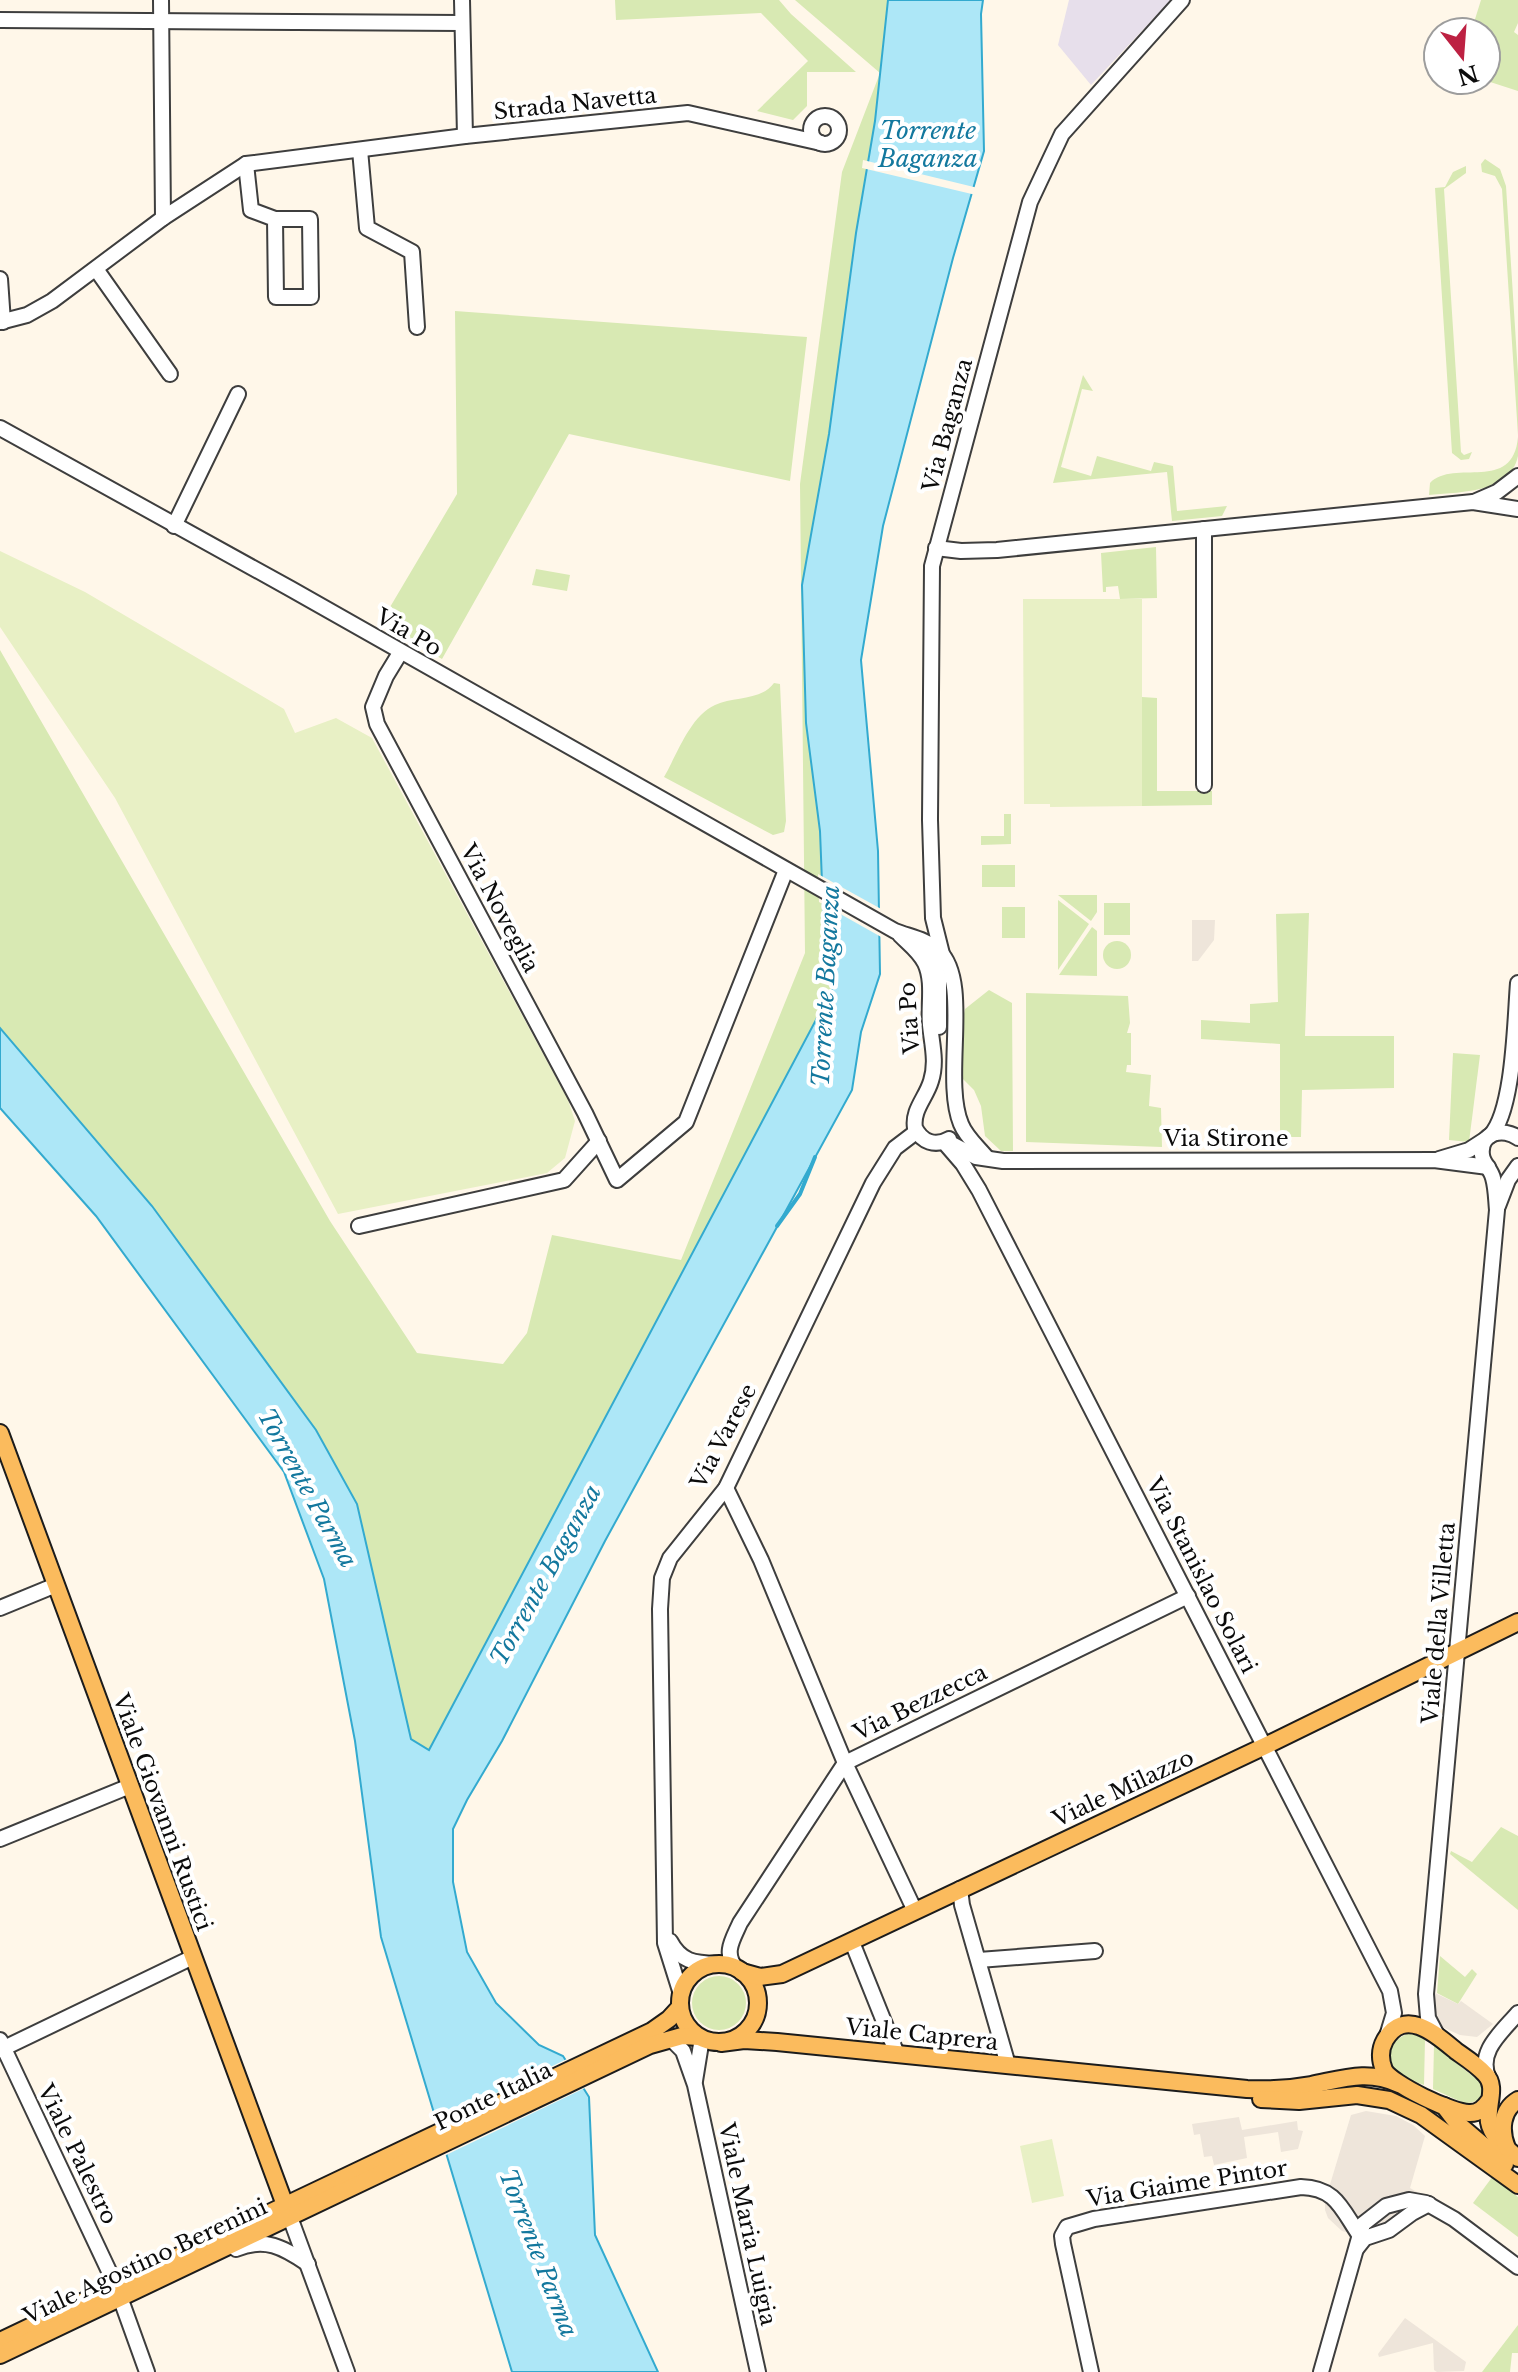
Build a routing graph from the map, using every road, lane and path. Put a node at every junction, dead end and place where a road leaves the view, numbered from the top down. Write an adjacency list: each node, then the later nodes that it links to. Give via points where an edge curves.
1 (161, 0): 5 (street)
2 (462, 0): 6 (street)
3 (1182, 0): 28 (street, Via Baganza, via 1062,134 1030,202)
4 (0, 20): 5 (street)
5 (161, 21): 6 (street); 13 (street)
6 (462, 23): 8 (street)
7 (811, 129): 9 (street); 10 (street); 10 (street, via 822,116 835,120 836,137)
8 (465, 136): 9 (street, Strada Navetta, via 688,113); 11 (street, Strada Navetta)
9 (793, 136): 10 (street, Strada Navetta)
10 (821, 143)
11 (360, 150): 12 (street, Strada Navetta); 18 (street, via 367,228 412,252)
12 (246, 164): 13 (street, Strada Navetta); 14 (street, via 251,210)
13 (163, 218): 15 (street, Strada Navetta)
14 (275, 219): 14 (street, via 276,297 311,297 310,219)
15 (96, 269): 17 (street, Strada Navetta, via 27,315); 19 (street)
16 (0, 279): 17 (street)
17 (1, 322)
18 (417, 327)
19 (170, 374)
20 (238, 394): 26 (street)
21 (0, 428): 26 (street, Via Po)
22 (1518, 476): 23 (street)
23 (1512, 486): 24 (street)
24 (1473, 502): 25 (street); 27 (street)
25 (1514, 510)
26 (174, 526): 29 (street, Via Po)
27 (1204, 529): 28 (street, via 997,550); 30 (street)
28 (936, 548): 33 (street, Via Baganza, via 930,598 929,790 929,931)
29 (400, 653): 31 (street, Via Po); 42 (street, Via Noveglia, via 373,707 377,724)
30 (1204, 785)
31 (791, 873): 32 (street, Via Po); 42 (street, Via Noveglia, via 686,1122 617,1180)
32 (900, 934): 33 (street); 35 (street, Via Po, via 919,953 928,972)
33 (935, 948): 35 (street, via 940,982); 38 (street, via 951,974 956,996 953,1088)
34 (1518, 983): 36 (street, via 1510,1068)
35 (934, 1044): 37 (street, Via Po, via 932,1079)
36 (1513, 1090): 40 (street, via 1511,1125); 41 (street)
37 (919, 1106): 38 (street, via 940,1099); 39 (street)
38 (958, 1115): 43 (street, via 955,1132); 44 (street, via 963,1131)
39 (916, 1132): 43 (street, via 926,1141); 51 (street, Via Varese, via 895,1148 873,1183)
40 (1517, 1137): 41 (street, via 1502,1131)
41 (1488, 1138): 45 (street, Via Stirone); 47 (street, Viale della Villetta, via 1481,1152)
42 (599, 1141): 49 (street, via 564,1180)
43 (945, 1141): 44 (street, Via Stirone); 53 (street, Via Stanislao Solari, via 979,1190)
44 (987, 1158): 45 (street, Via Stirone)
45 (1434, 1160): 47 (street, Via Stirone)
46 (1518, 1166): 47 (street, Via Stirone, via 1506,1173); 48 (street, Viale della Villetta)
47 (1488, 1168): 48 (street, Viale della Villetta)
48 (1497, 1210): 56 (street, Viale della Villetta)
49 (359, 1226)
50 (2, 1443): 52 (main road, Viale Giovanni Rustici)
51 (726, 1488): 58 (street); 63 (street, Via Varese, via 670,1558 662,1578)
52 (56, 1585): 54 (street); 59 (main road, Viale Giovanni Rustici)
53 (1188, 1596): 57 (street, Via Stanislao Solari); 58 (street, Via Bezzecca)
54 (0, 1608)
55 (1518, 1622): 56 (main road, Viale Milazzo)
56 (1456, 1651): 57 (main road, Viale Milazzo); 74 (street, Viale della Villetta, via 1425,1998 1429,2022)
57 (1265, 1746): 61 (main road, Viale Milazzo); 73 (street, Via Stanislao Solari, via 1392,1995 1394,2013)
58 (845, 1763): 62 (street); 69 (street, Via Bezzecca, via 740,1923 729,1948 729,1958)
59 (130, 1786): 60 (street); 66 (main road, Viale Giovanni Rustici)
60 (0, 1839)
61 (960, 1889): 62 (main road, Viale Milazzo); 67 (street)
62 (915, 1911): 64 (main road, Viale Milazzo)
63 (666, 1930): 68 (street, via 683,1959); 70 (street, Via Varese, via 665,1950)
64 (852, 1942): 69 (main road, Viale Milazzo, via 782,1974 760,1977); 78 (street)
65 (1095, 1951): 67 (street)
66 (193, 1957): 77 (street); 92 (main road, Viale Giovanni Rustici)
67 (979, 1960): 79 (street)
68 (717, 1964): 69 (main road); 70 (main road, via 688,1978)
69 (739, 1970): 76 (main road, via 752,1983 758,2009 743,2034)
70 (680, 2000): 72 (main road, Ponte Italia); 75 (main road, via 686,2025)
71 (1518, 2013): 81 (street, via 1486,2053)
72 (661, 2034): 75 (main road, Ponte Italia); 83 (street, Viale Maria Luigia, via 681,2048); 90 (main road, Ponte Italia)
73 (1387, 2037): 74 (main road, via 1413,2025); 82 (main road, via 1382,2066)
74 (1439, 2037): 81 (main road)
75 (700, 2038): 76 (main road); 83 (street, Viale Maria Luigia)
76 (721, 2043): 78 (main road, Viale Caprera, via 758,2040)
77 (1, 2046): 98 (street, Viale Palestro)
78 (897, 2054): 79 (main road, Viale Caprera)
79 (1008, 2065): 80 (main road, Viale Caprera)
80 (1118, 2076): 82 (main road, Viale Caprera, via 1264,2090 1351,2076); 89 (main road, Viale Caprera, via 1165,2089 1273,2100 1357,2095 1395,2102)
81 (1489, 2079): 86 (main road)
82 (1399, 2084): 85 (main road, Viale Caprera)
83 (695, 2085): 103 (street, Viale Maria Luigia)
84 (1518, 2099): 86 (street); 87 (main road, via 1503,2120 1504,2139)
85 (1436, 2101): 86 (main road, via 1467,2113); 88 (main road)
86 (1489, 2101): 87 (main road, via 1490,2126)
87 (1513, 2154)
88 (1518, 2175)
89 (1518, 2185)
90 (306, 2203): 92 (main road, Viale Agostino Berenini)
91 (1429, 2204): 93 (street, via 1409,2200 1386,2206 1363,2224); 94 (street, via 1389,2230 1365,2238); 96 (street)
92 (288, 2211): 95 (street); 97 (main road, Viale Agostino Berenini); 98 (main road, Viale Agostino Berenini)
93 (1360, 2236): 94 (street); 104 (street, Via Giaime Pintor, via 1329,2192 1314,2187 1076,2223 1063,2231 1063,2244)
94 (1355, 2252): 105 (street)
95 (308, 2264): 97 (street, via 261,2242); 102 (street)
96 (1518, 2267)
97 (156, 2279): 98 (main road, Viale Agostino Berenini)
98 (118, 2291): 99 (main road, Viale Agostino Berenini); 100 (main road, Viale Agostino Berenini); 101 (street, Viale Palestro)
99 (0, 2341)
100 (0, 2355)
101 (147, 2372)
102 (347, 2372)
103 (758, 2372)
104 (1091, 2372)
105 (1321, 2372)

